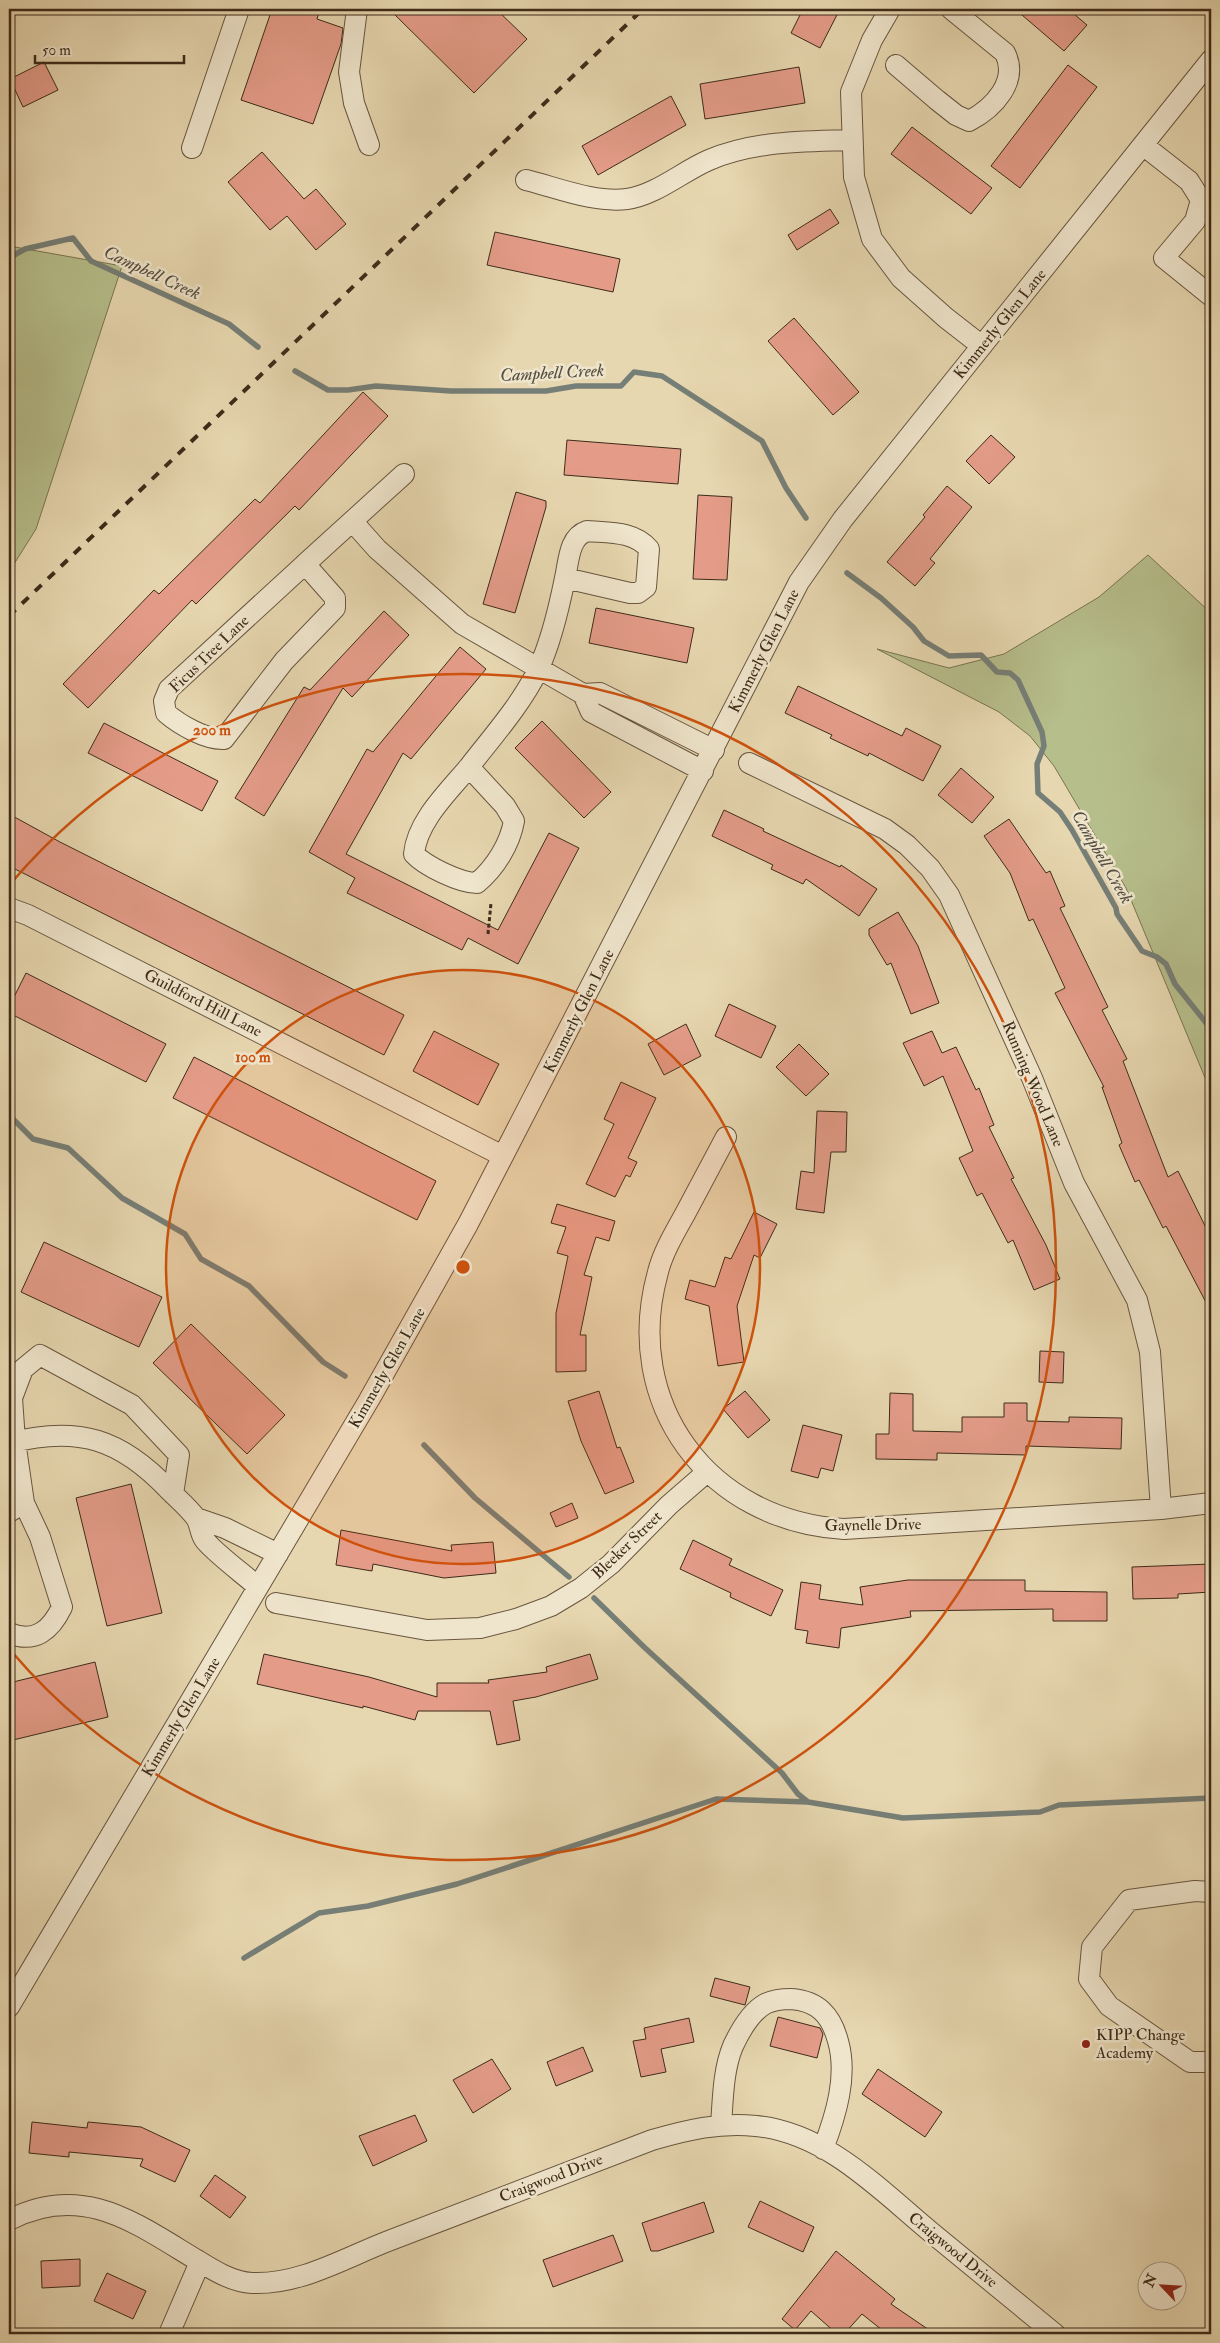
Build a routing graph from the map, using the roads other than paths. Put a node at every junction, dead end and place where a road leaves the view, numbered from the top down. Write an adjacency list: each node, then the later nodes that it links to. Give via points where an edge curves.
1 (239, 9): 10 (street)
2 (357, 9): 9 (street, via 348,72 354,103)
3 (890, 9): 7 (street, via 872,40 851,92)
4 (951, 9): 6 (street, via 1005,53 1010,63 1010,76 1002,92 983,113 969,121 956,114)
5 (1211, 60): 8 (street, Kimmerly Glen Lane)
6 (896, 65)
7 (852, 140): 11 (street, via 770,144 736,152 710,160 628,199 603,199); 13 (street, via 854,177 872,239 900,278)
8 (1143, 145): 12 (street, via 1190,181 1201,200 1194,221 1164,258); 13 (street, Kimmerly Glen Lane)
9 (370, 146)
10 (192, 148)
11 (526, 180)
12 (1211, 296)
13 (982, 346): 20 (street, Kimmerly Glen Lane, via 825,542 799,582)
14 (404, 474): 15 (street, Ficus Tree Lane)
15 (353, 522): 16 (street, Ficus Tree Lane); 18 (street, via 377,549 462,624)
16 (306, 564): 16 (street, Ficus Tree Lane, via 335,598 335,608 284,661 224,739 216,740 166,713 164,701 169,689)
17 (565, 578): 18 (street)
18 (538, 669): 19 (street); 22 (street, via 509,716)
19 (583, 694): 20 (street, via 600,693); 23 (street, via 591,712)
20 (714, 750): 23 (street, Kimmerly Glen Lane)
21 (749, 763): 32 (street, Running Wood Lane, via 885,829 930,868 949,895 1032,1078 1074,1183 1137,1300 1150,1352)
22 (469, 767): 22 (street, via 505,806 514,821 512,833 499,857 477,883 468,883 430,866 414,854 415,843 424,825)
23 (703, 772): 26 (street, Kimmerly Glen Lane)
24 (9, 908): 26 (street, Guildford Hill Lane, via 199,1000)
25 (726, 1137): 28 (street, Gaynelle Drive, via 672,1237 658,1271 651,1301 649,1336 652,1370 668,1418 685,1446)
26 (503, 1156): 34 (street, Kimmerly Glen Lane, via 369,1400)
27 (12, 1442): 29 (street, via 30,1437 64,1435 104,1441 150,1470); 29 (street, via 12,1398 23,1369 40,1355 132,1404 179,1455); 31 (street)
28 (707, 1472): 32 (street, Gaynelle Drive, via 731,1492 766,1512 796,1523 828,1528); 36 (street, Bleeker Street, via 611,1564 581,1588 551,1606 516,1619 480,1628 427,1630)
29 (173, 1494): 33 (street)
30 (1211, 1503): 32 (street, Gaynelle Drive)
31 (16, 1508): 37 (street, via 40,1538 62,1607 54,1624 38,1635 20,1638)
32 (1161, 1509)
33 (196, 1518): 34 (street, via 225,1528); 35 (street, via 204,1540)
34 (278, 1554): 35 (street, Kimmerly Glen Lane)
35 (258, 1587): 39 (street, Kimmerly Glen Lane)
36 (276, 1603)
37 (9, 1633)
38 (1211, 1892): 40 (street, via 1195,1891 1129,1900 1092,1947 1089,1979 1109,2006 1190,2062)
39 (9, 2007)
40 (1211, 2062)
41 (721, 2125): 42 (street, Craigwood Drive, via 758,2126 790,2134); 42 (street, via 724,2082 733,2047 754,2012 766,2003 784,1999 804,2000 828,2015 839,2043 839,2092 835,2117); 44 (street, Craigwood Drive, via 697,2127 652,2140 288,2280 250,2283 216,2272)
42 (823, 2149): 46 (street, Craigwood Drive, via 850,2165)
43 (9, 2220): 44 (street, Craigwood Drive, via 58,2205 99,2208 125,2217)
44 (200, 2262): 45 (street)
45 (169, 2334)
46 (1055, 2334)

